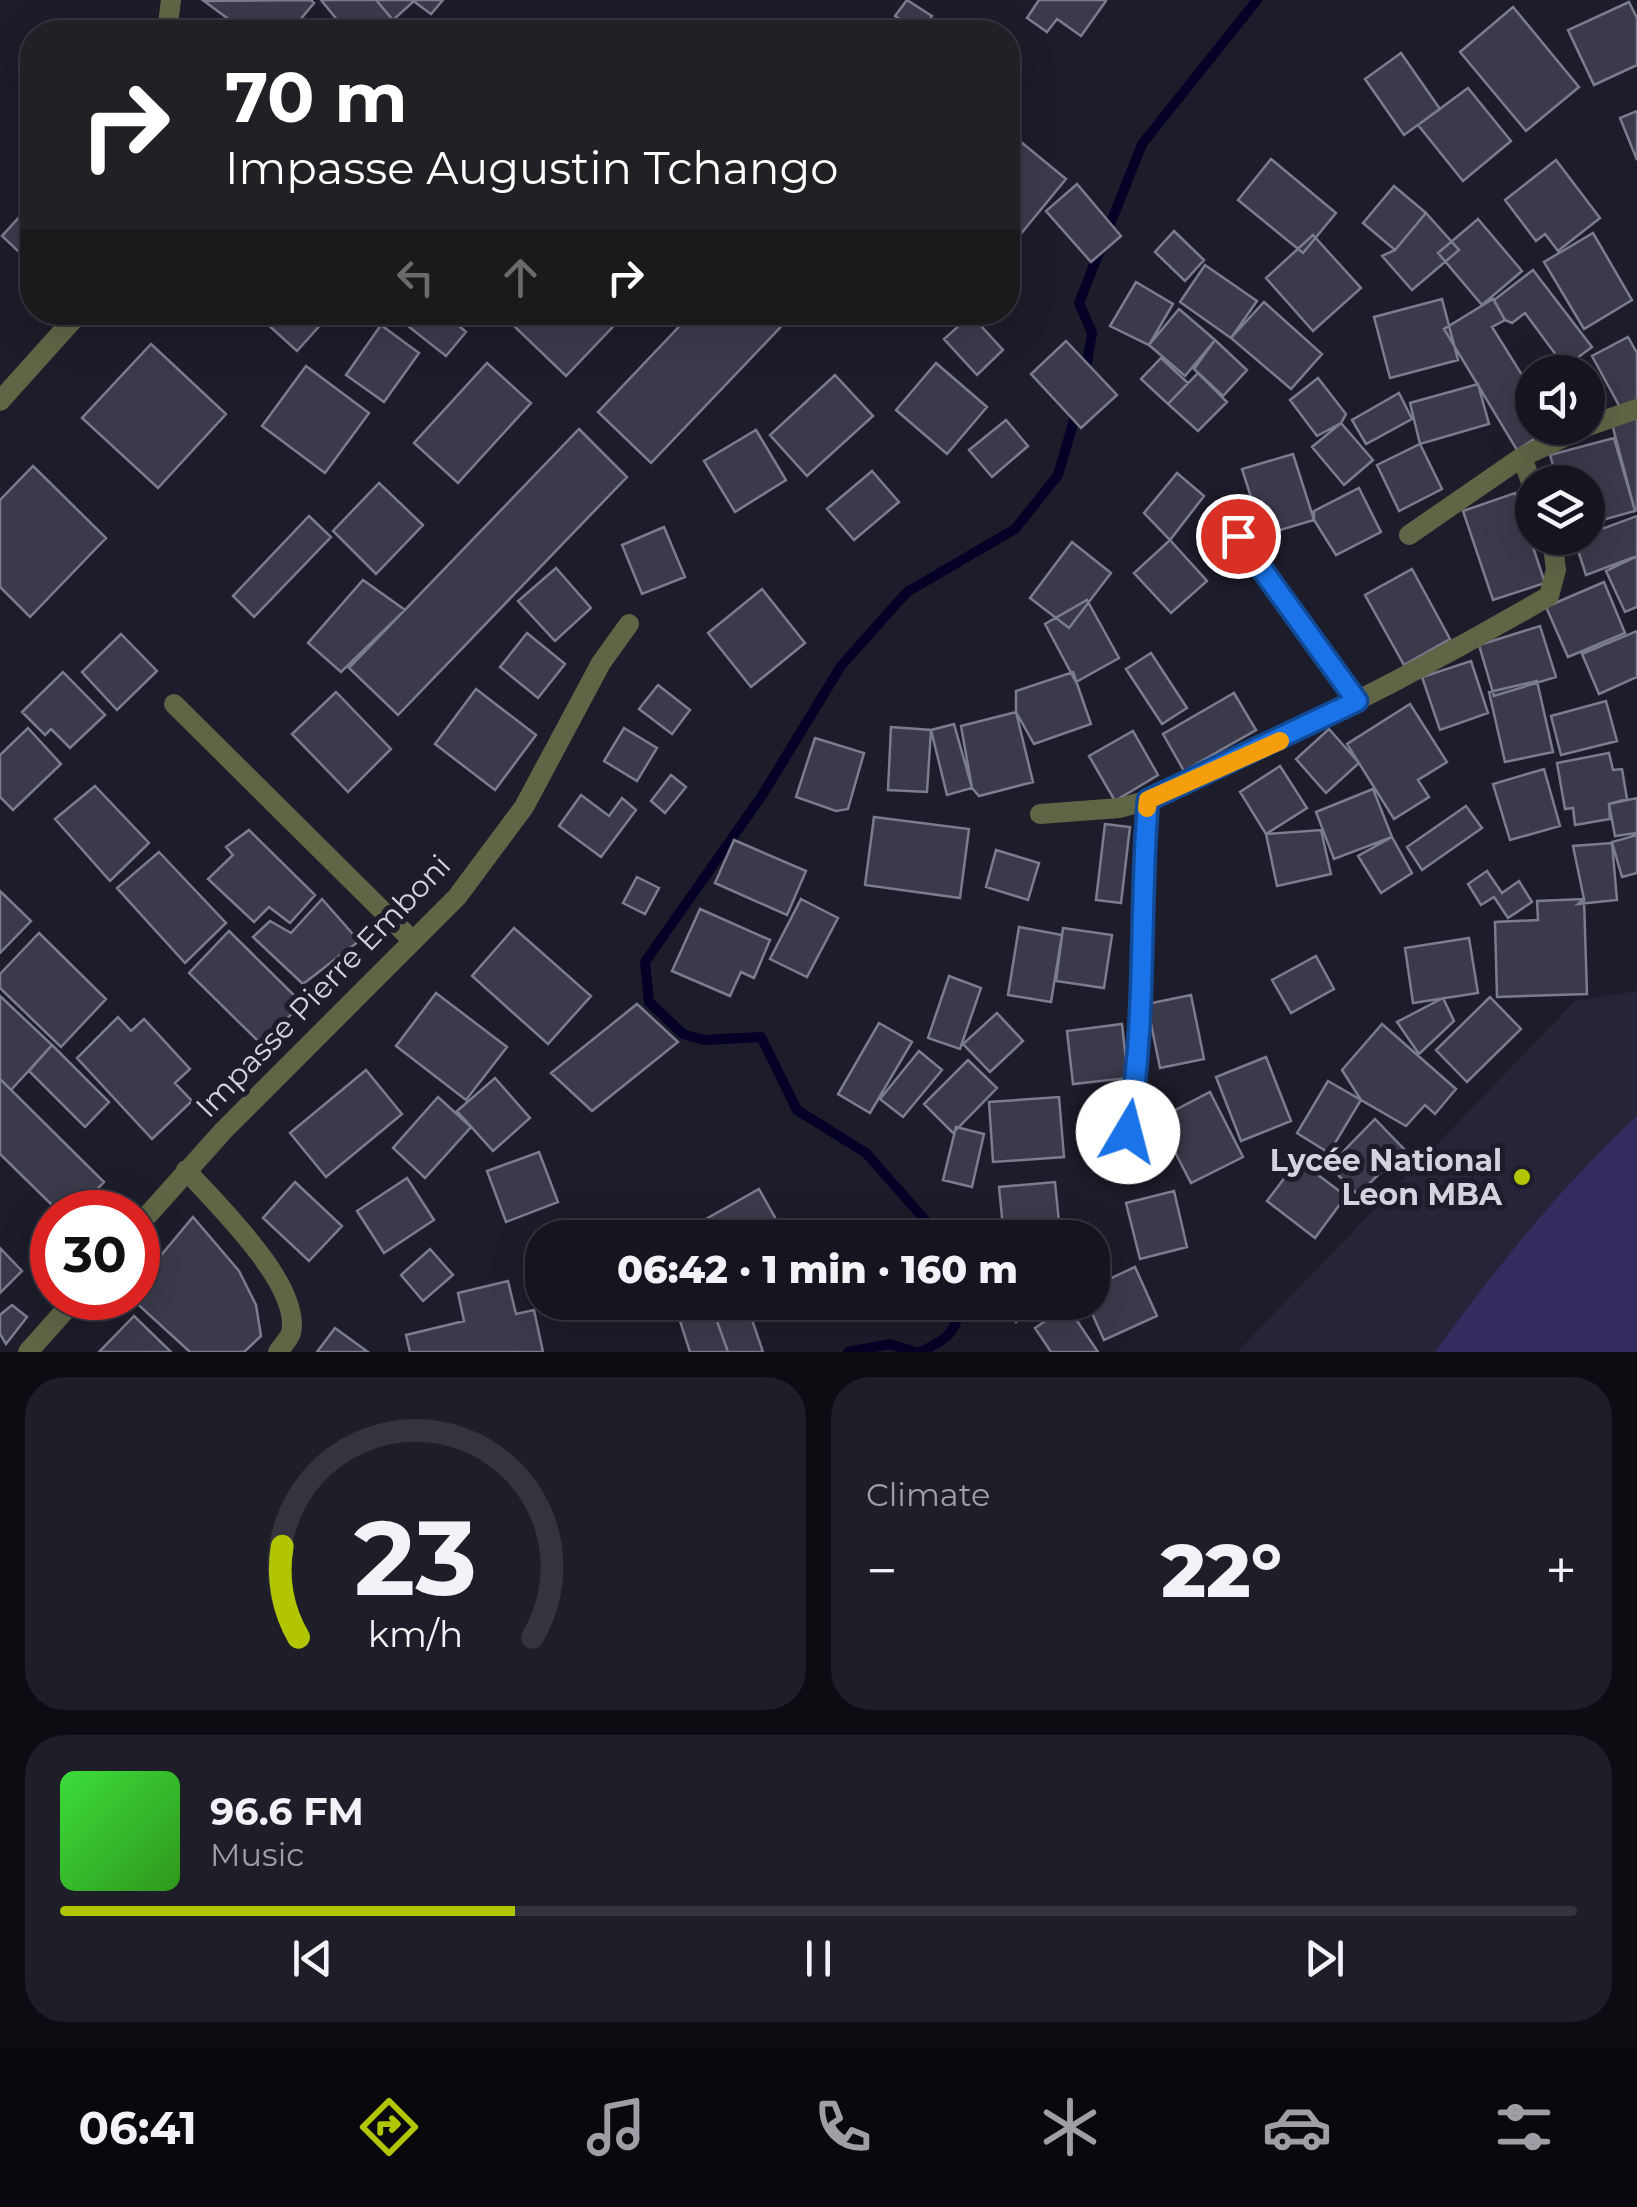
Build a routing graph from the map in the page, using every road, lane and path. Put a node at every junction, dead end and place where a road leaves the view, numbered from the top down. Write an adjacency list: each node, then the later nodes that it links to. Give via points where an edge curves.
1 (68, 325): 2 (street)
2 (0, 402)
3 (1637, 409): 4 (street)
4 (1605, 420)
5 (1548, 445): 6 (street)
6 (1522, 457): 7 (street); 8 (street)
7 (1525, 465)
8 (1408, 535)
9 (1238, 536): 12 (street)
10 (1554, 555): 12 (street, via 1549,596)
11 (629, 624): 16 (street, Impasse Pierre Emboni, via 524,808 458,897)
12 (1357, 701): 14 (street)
13 (174, 704): 16 (street)
14 (1148, 800): 15 (street); 17 (street, via 1142,1001)
15 (1040, 814)
16 (413, 941): 18 (street, Impasse Pierre Emboni)
17 (1123, 1164)
18 (186, 1170): 19 (street, Impasse Pierre Emboni); 22 (street, via 279,1284 291,1312 291,1335)
19 (160, 1200)
20 (56, 1320): 21 (street)
21 (28, 1352)
22 (278, 1352)

